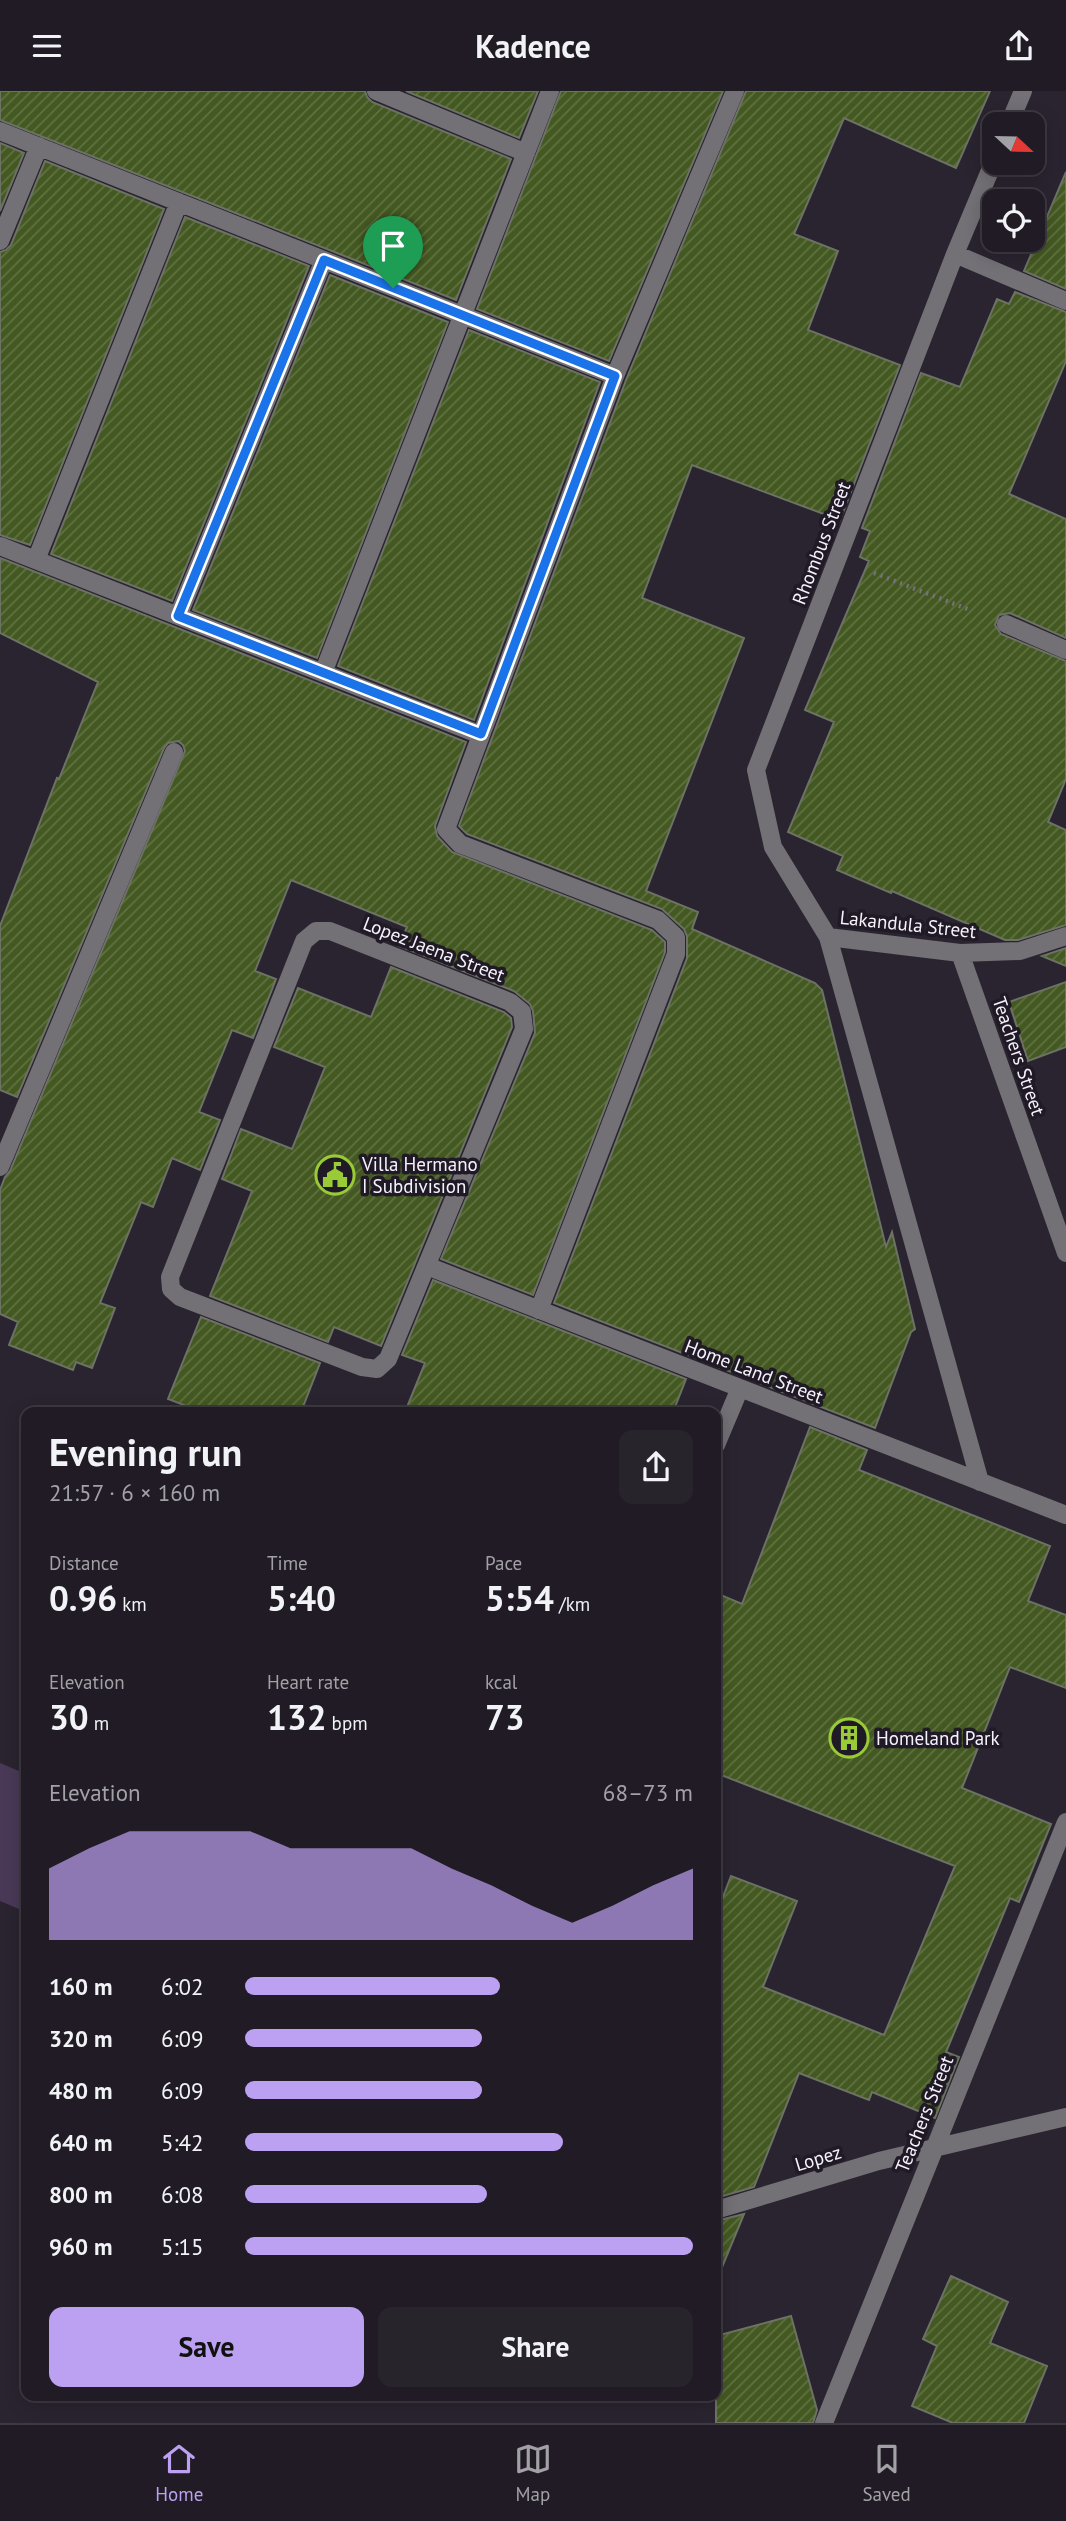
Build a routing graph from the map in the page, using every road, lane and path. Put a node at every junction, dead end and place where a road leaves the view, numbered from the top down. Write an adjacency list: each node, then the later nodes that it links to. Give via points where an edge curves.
1 (376, 91): 8 (street)
2 (550, 91): 8 (street)
3 (735, 91): 16 (street)
4 (1023, 91): 5 (street)
5 (1014, 112)
6 (0, 131): 7 (street)
7 (38, 146): 10 (street); 11 (street)
8 (526, 153): 15 (street)
9 (988, 175): 12 (street, Rhombus Street)
10 (179, 202): 13 (street); 19 (street)
11 (0, 241)
12 (955, 254): 14 (street); 18 (street, Rhombus Street)
13 (324, 260): 15 (street); 20 (street)
14 (1066, 301)
15 (463, 315): 16 (street); 23 (street)
16 (615, 376): 24 (street)
17 (0, 546): 19 (street)
18 (837, 558): 21 (path); 27 (street, Rhombus Street, via 756,770 772,848)
19 (36, 560): 20 (street)
20 (178, 616): 23 (street)
21 (1006, 624): 22 (street)
22 (1066, 650)
23 (323, 673): 24 (street)
24 (481, 734): 32 (street, via 446,829 460,844 657,920 676,937 676,954)
25 (174, 752): 29 (street)
26 (1066, 936): 28 (street, Lakandula Street, via 1020,951)
27 (828, 937): 28 (street, Lakandula Street); 35 (street, Rhombus Street)
28 (960, 953): 30 (street, Teachers Street)
29 (0, 1167)
30 (1066, 1253)
31 (427, 1266): 31 (street, Lopez Jaena Street, via 388,1359 377,1369 180,1297 171,1289 170,1277 304,941 316,931 330,931 510,1002 522,1012 524,1029); 32 (street, Home Land Street)
32 (539, 1310): 33 (street, Home Land Street)
33 (740, 1388): 34 (street); 35 (street, Home Land Street)
34 (721, 1433)
35 (980, 1482): 36 (street, Home Land Street)
36 (1066, 1515)
37 (1066, 1822): 39 (street, Teachers Street)
38 (1066, 2117): 39 (street, Lopez)
39 (933, 2150): 40 (street, Lopez, via 879,2161); 41 (street, Teachers Street)
40 (721, 2208)
41 (824, 2423)

